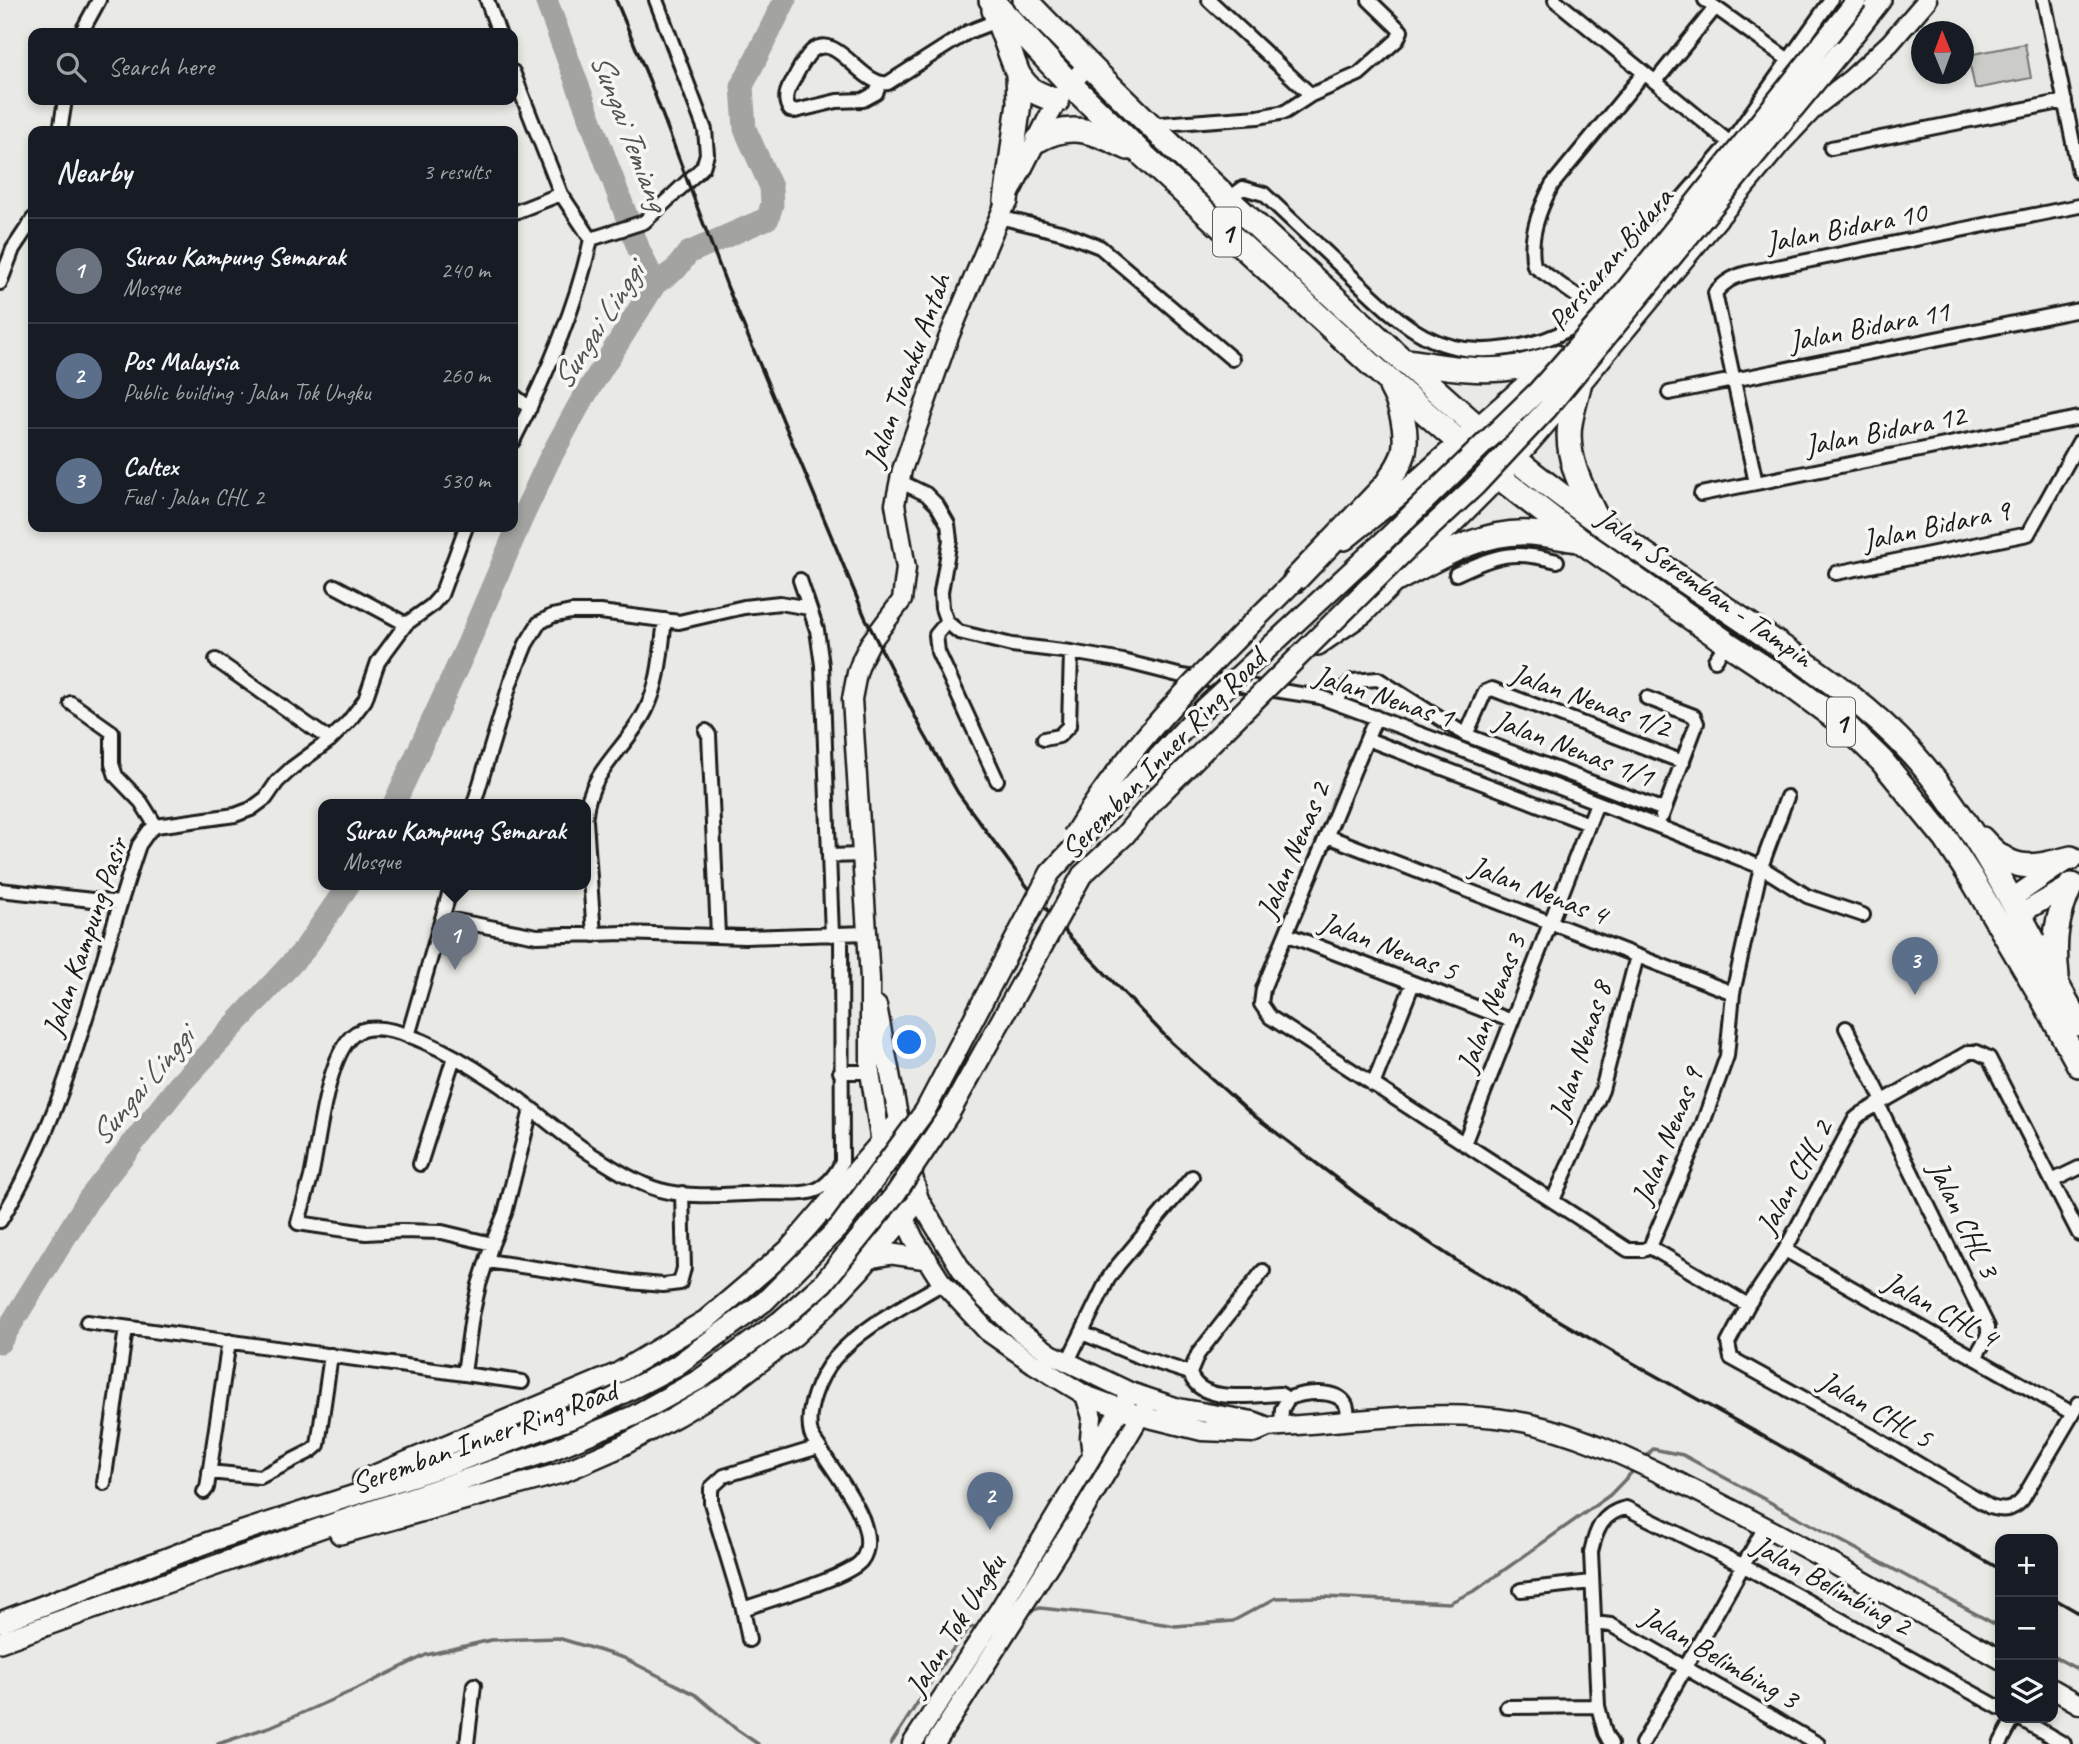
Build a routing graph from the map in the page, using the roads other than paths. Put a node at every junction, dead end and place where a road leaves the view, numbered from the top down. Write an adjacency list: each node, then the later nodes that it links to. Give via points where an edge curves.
1 (99, 0): 16 (street)
2 (486, 0): 17 (street)
3 (656, 0): 42 (street, via 705,130 707,154 703,167 644,222)
4 (1025, 0): 19 (highway, 1)
5 (1209, 0): 26 (street)
6 (1369, 0): 26 (street, via 1401,31 1397,40 1359,74)
7 (1555, 0): 20 (street)
8 (1831, 0): 18 (street)
9 (1846, 0): 44 (main road, Persiaran Bidara)
10 (1857, 0): 71 (main road, Persiaran Bidara, bridge, via 1612,307 1538,391)
11 (1881, 0): 73 (main road, Persiaran Bidara, bridge, via 1548,408 1475,486)
12 (1927, 0): 51 (main road, Persiaran Bidara, via 1890,43 1816,106 1782,142)
13 (2044, 0): 27 (street)
14 (1710, 4): 18 (street); 22 (street)
15 (993, 7): 21 (highway); 23 (street, via 968,32 894,80); 25 (highway, 1)
16 (84, 28)
17 (497, 28)
18 (1790, 61): 32 (street)
19 (1087, 65): 25 (main road, Jalan Tuanku Antah); 30 (highway, 1)
20 (1644, 73): 22 (street); 44 (street, via 1552,185 1535,228 1534,266)
21 (1018, 74): 25 (highway, via 1034,93); 39 (highway, via 1019,103)
22 (1655, 82): 32 (street)
23 (880, 84): 23 (street, via 839,51 819,48 788,89 787,106 795,111 863,100 876,93)
24 (518, 85): 36 (street)
25 (1064, 93): 31 (main road, Jalan Tuanku Antah); 34 (highway, 1)
26 (1311, 95): 30 (street, via 1285,112)
27 (2064, 101): 33 (street); 35 (street)
28 (64, 105): 29 (street)
29 (61, 126)
30 (1153, 128): 37 (highway, 1)
31 (1038, 140): 34 (highway, via 1069,129 1105,137); 39 (main road, Jalan Tuanku Antah)
32 (1730, 143): 44 (street)
33 (1831, 148)
34 (1143, 155): 49 (highway, 1)
35 (2079, 172)
36 (561, 194): 40 (street); 42 (street)
37 (1227, 199): 44 (street, via 1243,188 1264,194 1396,319 1453,348 1495,350 1533,345 1569,329); 48 (highway, 1)
38 (2079, 206): 50 (street, Jalan Bidara 10, via 1733,277 1716,293)
39 (1003, 209): 47 (street, via 1100,247); 64 (main road, Jalan Tuanku Antah, via 948,339)
40 (518, 211)
41 (28, 226): 43 (street)
42 (591, 239): 55 (street, via 584,275)
43 (0, 283)
44 (1594, 308): 46 (main road, Persiaran Bidara)
45 (2079, 310): 50 (street, Jalan Bidara 11)
46 (1556, 357): 48 (highway, via 1518,368 1482,370); 54 (main road, Persiaran Bidara)
47 (1232, 359)
48 (1402, 360): 58 (highway, 1)
49 (1386, 378): 60 (highway, 1); 79 (highway, via 1403,416 1404,452 1396,470)
50 (1735, 379): 52 (street, Jalan Bidara 11); 65 (street)
51 (1579, 386): 57 (main road, Persiaran Bidara); 68 (highway, via 1569,441)
52 (1670, 393)
53 (518, 399): 55 (street)
54 (1507, 401): 57 (main road, via 1508,417 1514,422 1537,426); 58 (main road, Persiaran Bidara)
55 (530, 408): 59 (street)
56 (2079, 418): 65 (street, Jalan Bidara 12)
57 (1548, 422): 62 (main road, Persiaran Bidara)
58 (1478, 426): 60 (main road); 62 (highway, 1)
59 (518, 431)
60 (1460, 442): 63 (highway, 1); 66 (main road)
61 (2079, 442): 75 (street, Jalan Bidara 9, via 2028,534)
62 (1516, 459): 63 (main road); 68 (highway, Jalan Seremban - Tampin / 1)
63 (1500, 478): 69 (main road); 72 (highway, Jalan Seremban - Tampin / 1)
64 (899, 481): 83 (street, via 926,494 948,524 942,592); 111 (main road, Jalan Tuanku Antah, via 895,504 906,568 902,600 870,643 852,699)
65 (1756, 482): 67 (street, Jalan Bidara 12)
66 (1404, 492): 69 (main road, via 1429,489 1440,495 1448,503); 79 (main road)
67 (1700, 494)
68 (1598, 521): 106 (highway, Jalan Seremban - Tampin / 1, via 1819,672 1874,716 1910,751)
69 (1452, 526): 77 (main road)
70 (464, 532): 84 (street, Jalan Kampung Pasir, via 440,595)
71 (1388, 537): 115 (main road, Seremban Inner Ring Road, bridge, via 1204,708)
72 (1581, 541): 77 (highway, via 1528,533 1502,535 1476,541); 141 (highway, Jalan Seremban - Tampin / 1, via 1721,652 1789,684 1846,726 1882,761 1946,839 1972,879)
73 (1405, 551): 86 (main road, Seremban Inner Ring Road, bridge)
74 (1557, 561): 76 (street, via 1508,554)
75 (1836, 573)
76 (1456, 574)
77 (1398, 579): 86 (main road, bridge, via 1363,614)
78 (800, 580): 81 (street)
79 (1295, 580): 115 (main road, bridge, via 1137,744 1089,808)
80 (335, 586): 84 (street)
81 (809, 608): 82 (street, via 780,603 679,622); 113 (street, via 822,665)
82 (665, 620): 102 (street, via 571,612 539,623 511,681); 103 (street, via 655,690)
83 (947, 622): 85 (street, Jalan Nenas 1, via 976,638); 100 (street, via 936,635 938,652)
84 (406, 624): 97 (street, Jalan Kampung Pasir, via 378,662 365,700)
85 (1071, 652): 90 (street, Jalan Nenas 1); 96 (street, via 1069,726 1059,736)
86 (1299, 658): 197 (main road, Seremban Inner Ring Road, bridge, via 1082,875 926,1151 823,1283 780,1321 700,1379 633,1416 547,1452)
87 (216, 660): 97 (street)
88 (1647, 698): 99 (street, Jalan Nenas 1/1, via 1694,716 1698,723)
89 (71, 703): 108 (street, via 112,732 116,776)
90 (1337, 703): 91 (street, Jalan Nenas 1); 92 (street, Jalan Nenas 1/1, via 1352,681 1378,679)
91 (1376, 717): 95 (street, Jalan Nenas 2); 98 (street, Jalan Nenas 1)
92 (1447, 722): 94 (street, Jalan Nenas 1/1); 98 (street)
93 (706, 731): 129 (street)
94 (1466, 735): 99 (street, Jalan Nenas 1/2, via 1485,692 1492,689); 105 (street, Jalan Nenas 1/1)
95 (1367, 738): 107 (street); 110 (street, Jalan Nenas 2)
96 (1044, 739)
97 (330, 740): 108 (street, Jalan Kampung Pasir, via 292,768 251,809)
98 (1439, 741): 104 (street, Jalan Nenas 1)
99 (1683, 762): 105 (street, Jalan Nenas 1/1)
100 (997, 780)
101 (1787, 797): 114 (street, Jalan Nenas 9)
102 (476, 799)
103 (587, 799)
104 (1597, 803): 107 (street, Jalan Nenas 3); 109 (street, Jalan Nenas 1)
105 (1664, 810): 109 (street, Jalan Nenas 1/1)
106 (1961, 816): 112 (highway, via 1991,849 2015,864 2034,867); 121 (highway, Jalan Seremban - Tampin / 1)
107 (1589, 824): 124 (street, Jalan Nenas 3)
108 (156, 826): 120 (street, Jalan Kampung Pasir, via 139,845)
109 (1658, 826): 114 (street, Jalan Nenas 1)
110 (1327, 836): 124 (street, Jalan Nenas 4); 126 (street, Jalan Nenas 2)
111 (862, 855): 113 (street); 125 (main road, Jalan Tuanku Antah)
112 (2075, 855): 121 (main road)
113 (829, 856): 128 (street)
114 (1761, 867): 122 (street, Jalan Nenas 1, via 1807,896); 134 (street, Jalan Nenas 9)
115 (1051, 873): 195 (main road, Seremban Inner Ring Road, bridge, via 925,1111 840,1226 765,1301 676,1366 583,1414 451,1464)
116 (2075, 882): 121 (main road); 133 (highway, via 2056,923)
117 (0, 890): 120 (street)
118 (450, 890): 123 (street)
119 (591, 890): 127 (street)
120 (120, 903): 158 (street, Jalan Kampung Pasir, via 59,1099)
121 (2015, 906): 133 (highway, Jalan Seremban - Tampin / 1)
122 (1863, 915)
123 (442, 918): 127 (street, via 537,936); 139 (street)
124 (1550, 923): 130 (street, Jalan Nenas 4); 136 (street, Jalan Nenas 3)
125 (867, 933): 128 (street); 131 (main road, Jalan Tuanku Antah)
126 (1286, 934): 132 (street, Jalan Nenas 5); 135 (street, Jalan Nenas 2)
127 (594, 935): 129 (street)
128 (836, 935): 129 (street); 142 (street)
129 (718, 936)
130 (1637, 956): 134 (street, Jalan Nenas 4); 156 (street, Jalan Nenas 8, via 1602,1090)
131 (870, 979): 143 (main road, Jalan Tuanku Antah); 147 (main road, Jalan Tuanku Antah)
132 (1413, 983): 136 (street, Jalan Nenas 5); 144 (street)
133 (2058, 988): 137 (highway, Jalan Seremban - Tampin / 1)
134 (1733, 993): 162 (street, Jalan Nenas 9, via 1727,1056)
135 (1261, 1003): 144 (street, Jalan Nenas 9, via 1270,1017)
136 (1512, 1021): 149 (street, Jalan Nenas 3)
137 (2079, 1024)
138 (1846, 1028): 145 (street, Jalan CHL 3)
139 (408, 1036): 140 (street); 161 (street, via 366,1028 353,1034 343,1047 298,1223 366,1233 442,1232)
140 (454, 1057): 146 (street, via 494,1080); 150 (street)
141 (2079, 1065)
142 (840, 1072): 143 (street); 154 (street, via 842,1162 833,1180 801,1193)
143 (870, 1072): 148 (main road, Jalan Tuanku Antah)
144 (1373, 1085): 149 (street, Jalan Nenas 9)
145 (1880, 1102): 153 (street, Jalan CHL 2, via 1969,1052 1977,1052 1989,1058); 163 (street, Jalan CHL 2, via 1855,1119); 176 (street, Jalan CHL 3, via 1988,1327)
146 (531, 1110): 154 (street, via 595,1157 660,1190); 161 (street, via 505,1213)
147 (899, 1121): 148 (main road); 155 (main road, Jalan Tuanku Antah)
148 (882, 1139): 157 (main road, Jalan Tuanku Antah, via 887,1182); 159 (main road)
149 (1464, 1144): 156 (street, Jalan Nenas 9)
150 (420, 1164)
151 (2079, 1168): 153 (street)
152 (1192, 1177): 172 (street, via 1108,1279)
153 (2052, 1181): 160 (street)
154 (682, 1194): 166 (street, via 684,1268 680,1283 630,1282)
155 (919, 1200): 157 (main road); 177 (main road, Jalan Tuanku Antah, via 984,1298 1019,1331)
156 (1553, 1200): 162 (street, Jalan Nenas 9, via 1628,1250)
157 (904, 1219): 164 (main road); 165 (main road, Jalan Tuanku Antah)
158 (0, 1221)
159 (811, 1224): 164 (main road, via 842,1213 860,1223 872,1238); 195 (main road, via 788,1250 706,1320 618,1373)
160 (2079, 1234)
161 (492, 1244): 166 (street)
162 (1650, 1247): 169 (street)
163 (1785, 1250): 169 (street, Jalan CHL 2); 176 (street, Jalan CHL 4)
164 (870, 1258): 165 (main road, via 892,1254); 197 (main road, via 793,1336 728,1386 616,1449 549,1476)
165 (927, 1259): 168 (main road, Jalan Tuanku Antah)
166 (487, 1261): 178 (street, via 472,1316)
167 (1263, 1271): 179 (street, via 1198,1354)
168 (943, 1283): 181 (main road, Jalan Tuanku Antah, via 987,1331); 189 (street, via 854,1340 833,1361 816,1391 810,1414 811,1434)
169 (1748, 1305): 174 (street, Jalan CHL 2)
170 (87, 1322): 171 (street)
171 (127, 1328): 173 (street); 192 (street)
172 (1082, 1333): 177 (street); 179 (street)
173 (229, 1341): 175 (street); 191 (street)
174 (1728, 1343): 185 (street, Jalan CHL 5, via 1731,1358 2000,1510 2022,1500)
175 (331, 1354): 178 (street); 191 (street, via 318,1445 260,1477)
176 (1975, 1358): 185 (street, Jalan CHL 4)
177 (1067, 1363): 184 (main road, Jalan Tuanku Antah)
178 (464, 1373): 180 (street)
179 (1190, 1373): 183 (street, via 1196,1385 1208,1392 1280,1394)
180 (522, 1382)
181 (1085, 1395): 184 (main road, Jalan Tuanku Antah); 190 (main road, via 1092,1417)
182 (1149, 1399): 184 (main road, Jalan Tuanku Antah); 186 (main road); 188 (main road, Jalan Tuanku Antah)
183 (1288, 1399): 187 (street, via 1332,1396 1344,1402); 188 (street)
184 (1126, 1400): 186 (main road, Jalan Tuanku Antah); 190 (main road, Jalan Tok Ungku)
185 (2076, 1408)
186 (1141, 1416): 188 (main road, Jalan Tuanku Antah, via 1225,1434); 201 (main road)
187 (1348, 1422): 188 (main road); 194 (main road, via 1440,1416 1516,1421 1620,1455)
188 (1274, 1427)
189 (819, 1447): 200 (street, via 724,1476 711,1488 711,1503); 200 (street, via 866,1523 869,1545 860,1562 829,1579)
190 (1093, 1455): 201 (main road, Jalan Tok Ungku)
191 (209, 1472): 193 (street)
192 (104, 1483)
193 (204, 1492)
194 (1765, 1527): 196 (street); 207 (main road)
195 (209, 1542): 202 (main road, Seremban Inner Ring Road)
196 (1744, 1566): 198 (street, Jalan Belimbing 2, via 1626,1508 1601,1523 1591,1552); 208 (street); 211 (street, Jalan Belimbing 2)
197 (206, 1569): 206 (main road, Seremban Inner Ring Road)
198 (1591, 1582): 199 (street); 203 (street)
199 (1521, 1590)
200 (743, 1609): 205 (street)
201 (1009, 1610): 204 (main road)
202 (0, 1622)
203 (1594, 1623): 208 (street, Jalan Belimbing 3, via 1611,1625); 213 (street)
204 (995, 1631): 218 (main road, Jalan Tok Ungku); 219 (main road, Jalan Tok Ungku)
205 (749, 1640)
206 (0, 1642)
207 (1995, 1657)
208 (1685, 1668): 221 (street); 222 (street, Jalan Belimbing 3)
209 (474, 1685): 217 (street)
210 (2058, 1692): 212 (main road)
211 (1995, 1704)
212 (2079, 1704)
213 (1598, 1706): 214 (street); 220 (street)
214 (1507, 1707)
215 (2014, 1723): 223 (street)
216 (2026, 1723): 224 (street)
217 (467, 1744)
218 (912, 1744)
219 (935, 1744)
220 (1611, 1744)
221 (1642, 1744)
222 (1818, 1744)
223 (2000, 1744)
224 (2064, 1744)

